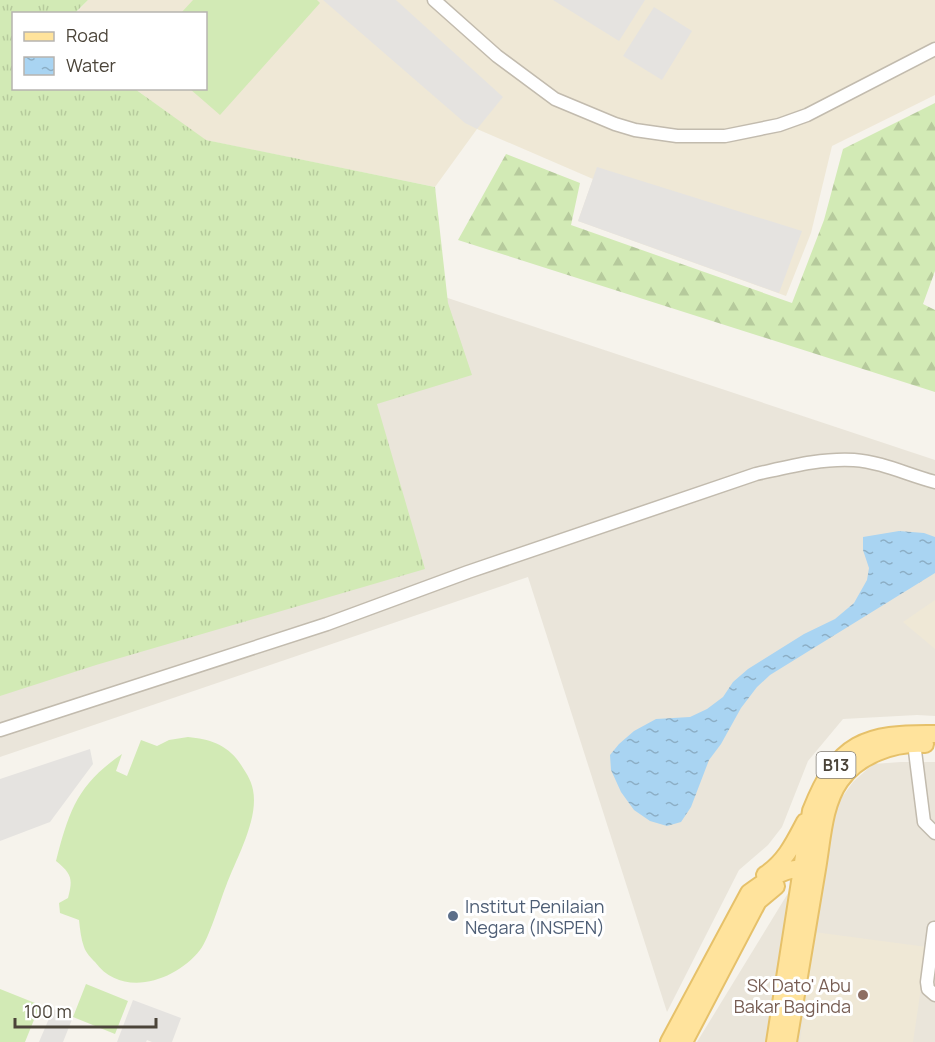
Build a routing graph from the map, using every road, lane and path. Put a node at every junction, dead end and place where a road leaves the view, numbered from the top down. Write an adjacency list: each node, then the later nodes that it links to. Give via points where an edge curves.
1 (434, 0): 2 (street, via 497,56 555,99 615,124 677,136 725,136 788,122)
2 (935, 49)
3 (932, 482): 4 (street, via 855,460 756,474 327,624)
4 (0, 730)
5 (935, 734): 8 (main road, B13, via 897,734 860,744 830,771)
6 (914, 743): 7 (main road, B13); 9 (street, via 924,822); 10 (main road, B13, via 870,755 840,780 831,796)
7 (935, 744)
8 (811, 811): 10 (main road, B13); 12 (main road, via 784,858)
9 (935, 832)
10 (809, 874): 11 (main road); 12 (main road, via 770,877); 13 (main road, B13)
11 (773, 888): 13 (main road); 17 (main road, via 758,902)
12 (749, 893): 16 (main road)
13 (803, 909): 18 (main road, B13); 19 (main road, B13)
14 (934, 928): 15 (street, via 927,982 928,990)
15 (935, 995)
16 (669, 1042)
17 (684, 1042)
18 (776, 1042)
19 (788, 1042)

